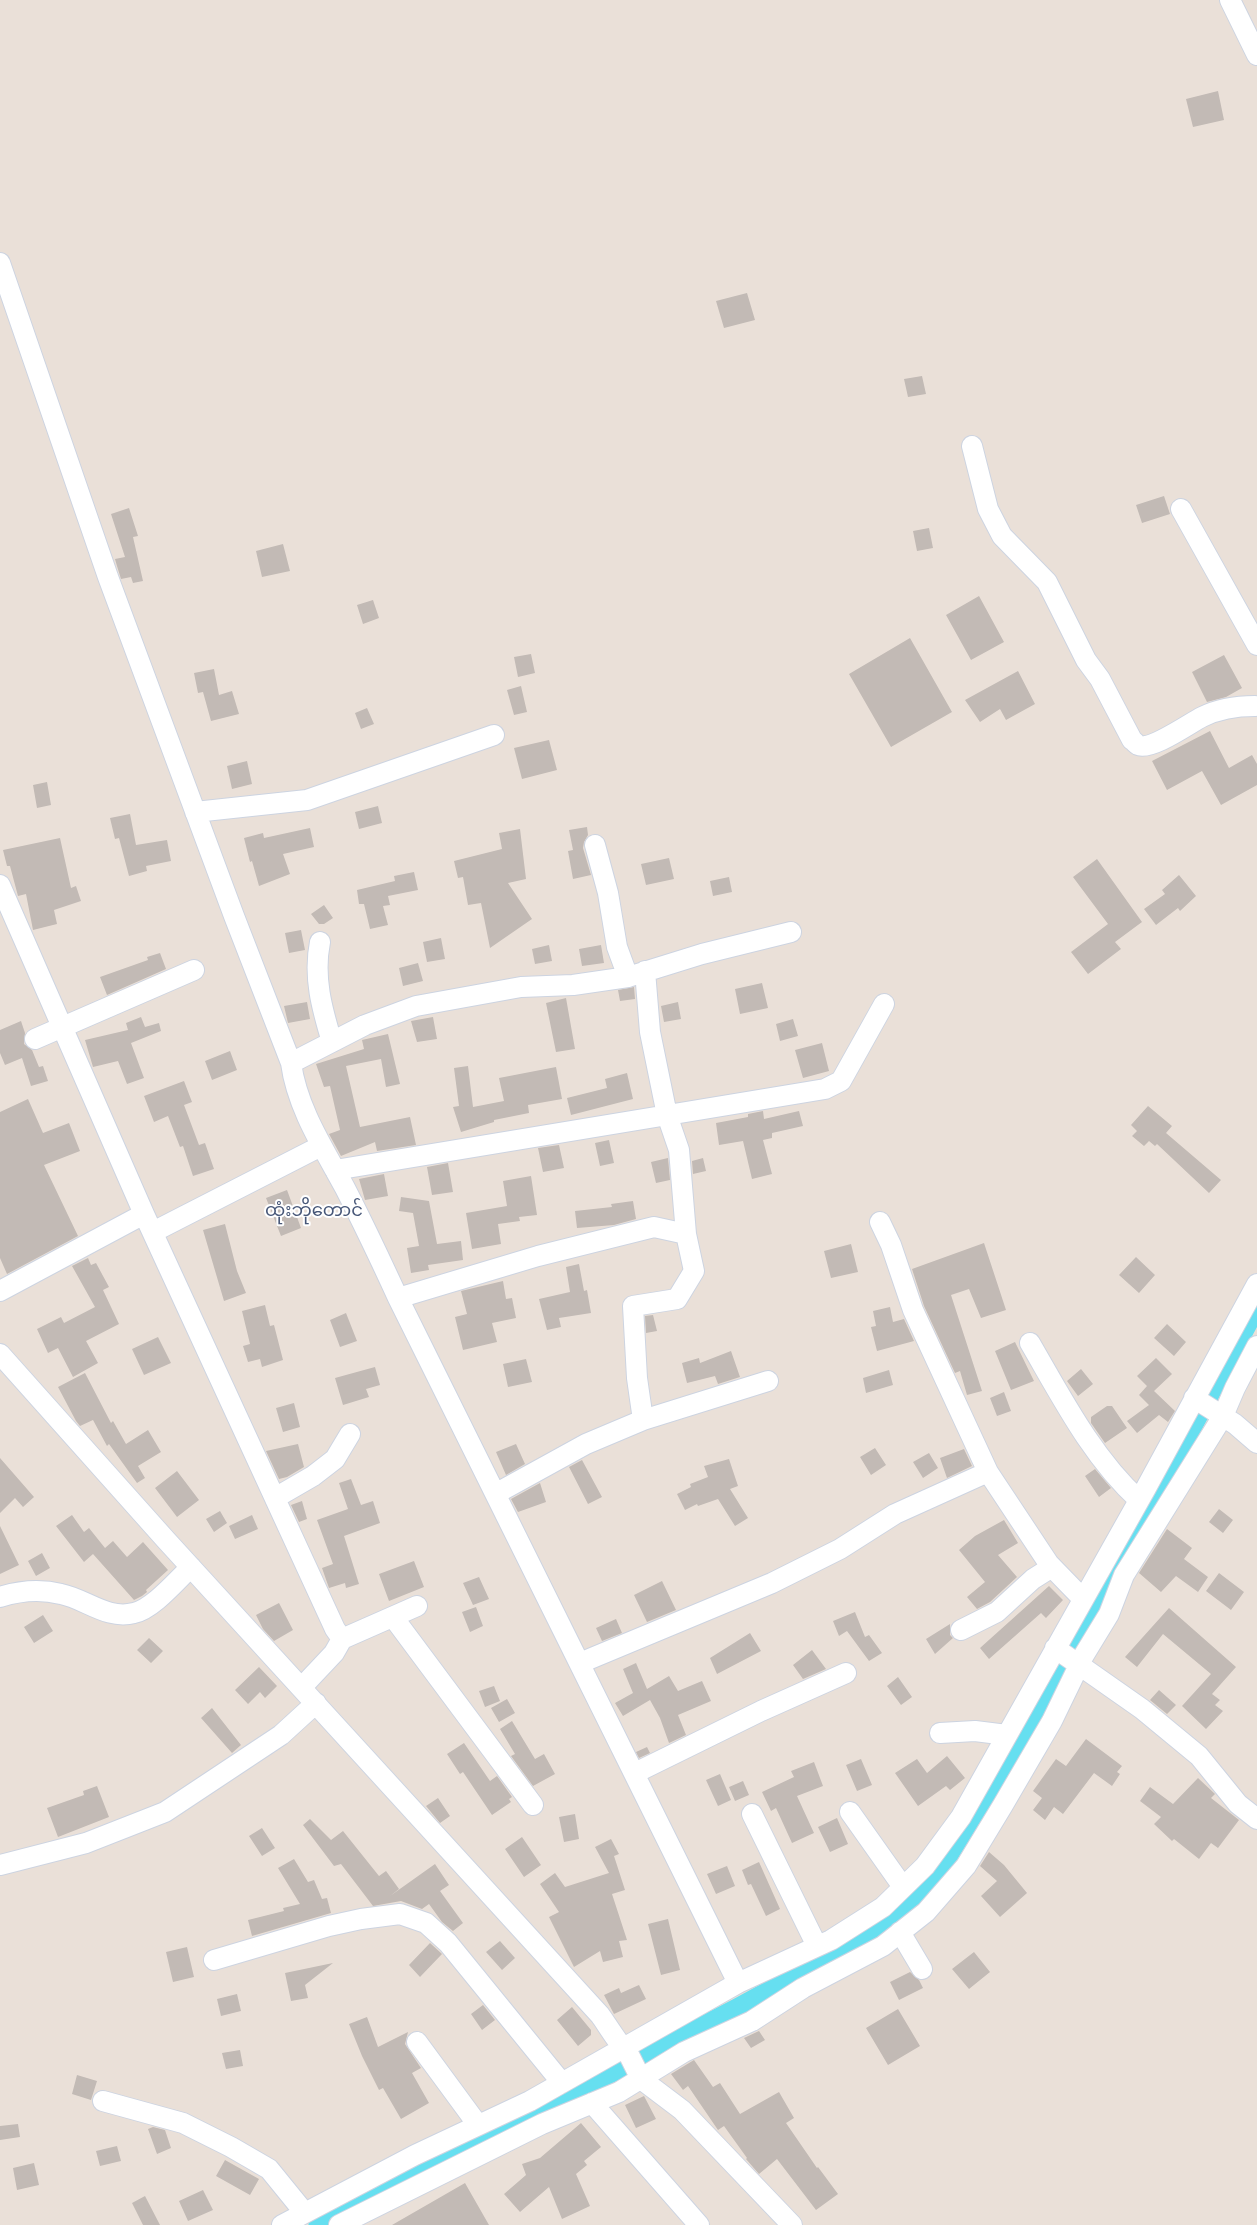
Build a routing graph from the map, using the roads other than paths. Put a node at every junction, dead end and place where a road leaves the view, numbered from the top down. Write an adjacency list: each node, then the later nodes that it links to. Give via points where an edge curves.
1 (1230, 0): 2 (street)
2 (1257, 55)
3 (0, 263): 9 (street, via 108,577)
4 (972, 446): 7 (street, via 988,510 1002,536 1047,582 1086,660 1100,679 1132,740 1143,746 1171,736 1203,716 1239,706)
5 (1181, 509): 6 (street)
6 (1257, 646)
7 (1256, 706)
8 (494, 735): 9 (street, via 307,800)
9 (195, 812): 20 (street)
10 (595, 845): 15 (street, via 617,947)
11 (1, 890): 17 (street)
12 (791, 932): 15 (street)
13 (320, 942): 19 (street, via 317,958 320,1002)
14 (194, 970): 17 (street)
15 (637, 974): 19 (street, via 574,985 521,987 416,1006 365,1025); 21 (street)
16 (884, 1004): 21 (street, via 841,1081 825,1089)
17 (62, 1028): 18 (street); 25 (street)
18 (35, 1039)
19 (332, 1042): 20 (street)
20 (291, 1063): 22 (street)
21 (667, 1115): 23 (street); 26 (street, via 679,1150)
22 (310, 1152): 23 (street); 25 (street)
23 (335, 1170): 29 (street)
24 (880, 1222): 38 (street, via 913,1310)
25 (148, 1223): 28 (street); 40 (street)
26 (686, 1234): 29 (street, via 654,1227 538,1256); 35 (street, via 694,1272 677,1299 633,1306)
27 (1257, 1284): 34 (street)
28 (0, 1291)
29 (398, 1298): 39 (street)
30 (1030, 1343): 41 (street, via 1078,1426 1123,1486)
31 (1257, 1346): 34 (street, via 1235,1388)
32 (0, 1354): 42 (street)
33 (768, 1381): 35 (street)
34 (1209, 1406): 37 (street); 41 (street); 50 (street, via 1124,1575 1109,1614)
35 (643, 1420): 39 (street, via 586,1444)
36 (350, 1434): 40 (street, via 336,1459)
37 (1257, 1443)
38 (988, 1472): 43 (street); 51 (street, via 895,1514 840,1548 772,1583)
39 (497, 1494): 51 (street)
40 (275, 1498): 49 (street)
41 (1139, 1500): 45 (street)
42 (191, 1567): 44 (street, via 155,1601 136,1613 112,1614 61,1594 18,1592); 53 (street)
43 (1052, 1567): 45 (street); 48 (street, via 1033,1579 997,1612)
44 (0, 1597)
45 (1083, 1599): 50 (street)
46 (418, 1606): 47 (street)
47 (393, 1617): 49 (street); 58 (street)
48 (961, 1630)
49 (342, 1639): 53 (street, via 334,1653)
50 (1066, 1657): 56 (street); 61 (street, via 1142,1709 1199,1756 1238,1804); 64 (street, via 1052,1721 966,1866 926,1912)
51 (580, 1663): 57 (street)
52 (846, 1673): 57 (street)
53 (302, 1687): 54 (street)
54 (316, 1703): 62 (street, via 280,1735 165,1812 86,1843); 70 (street, via 600,2015)
55 (940, 1733): 56 (street, via 975,1731)
56 (1007, 1735): 63 (street, via 961,1817 925,1866)
57 (635, 1773): 68 (street)
58 (533, 1805)
59 (850, 1812): 63 (street)
60 (752, 1814): 65 (street)
61 (1257, 1819)
62 (0, 1865)
63 (903, 1887): 65 (street, via 883,1907)
64 (900, 1932): 67 (street); 71 (street, via 883,1946 803,1988 752,2021)
65 (817, 1946): 68 (street)
66 (214, 1960): 72 (street, via 329,1926 362,1920 400,1914 426,1923 448,1944)
67 (922, 1969)
68 (738, 1983): 70 (street)
69 (417, 2042): 75 (street)
70 (625, 2050): 71 (street); 72 (street)
71 (639, 2074): 74 (street, via 619,2092); 80 (street, via 682,2110)
72 (562, 2083): 75 (street, via 510,2110)
73 (103, 2101): 76 (street, via 183,2123 232,2147 269,2169)
74 (592, 2103): 78 (street, via 477,2155); 79 (street)
75 (471, 2115): 76 (street)
76 (304, 2212): 77 (street)
77 (282, 2225)
78 (339, 2225)
79 (699, 2225)
80 (792, 2225)

